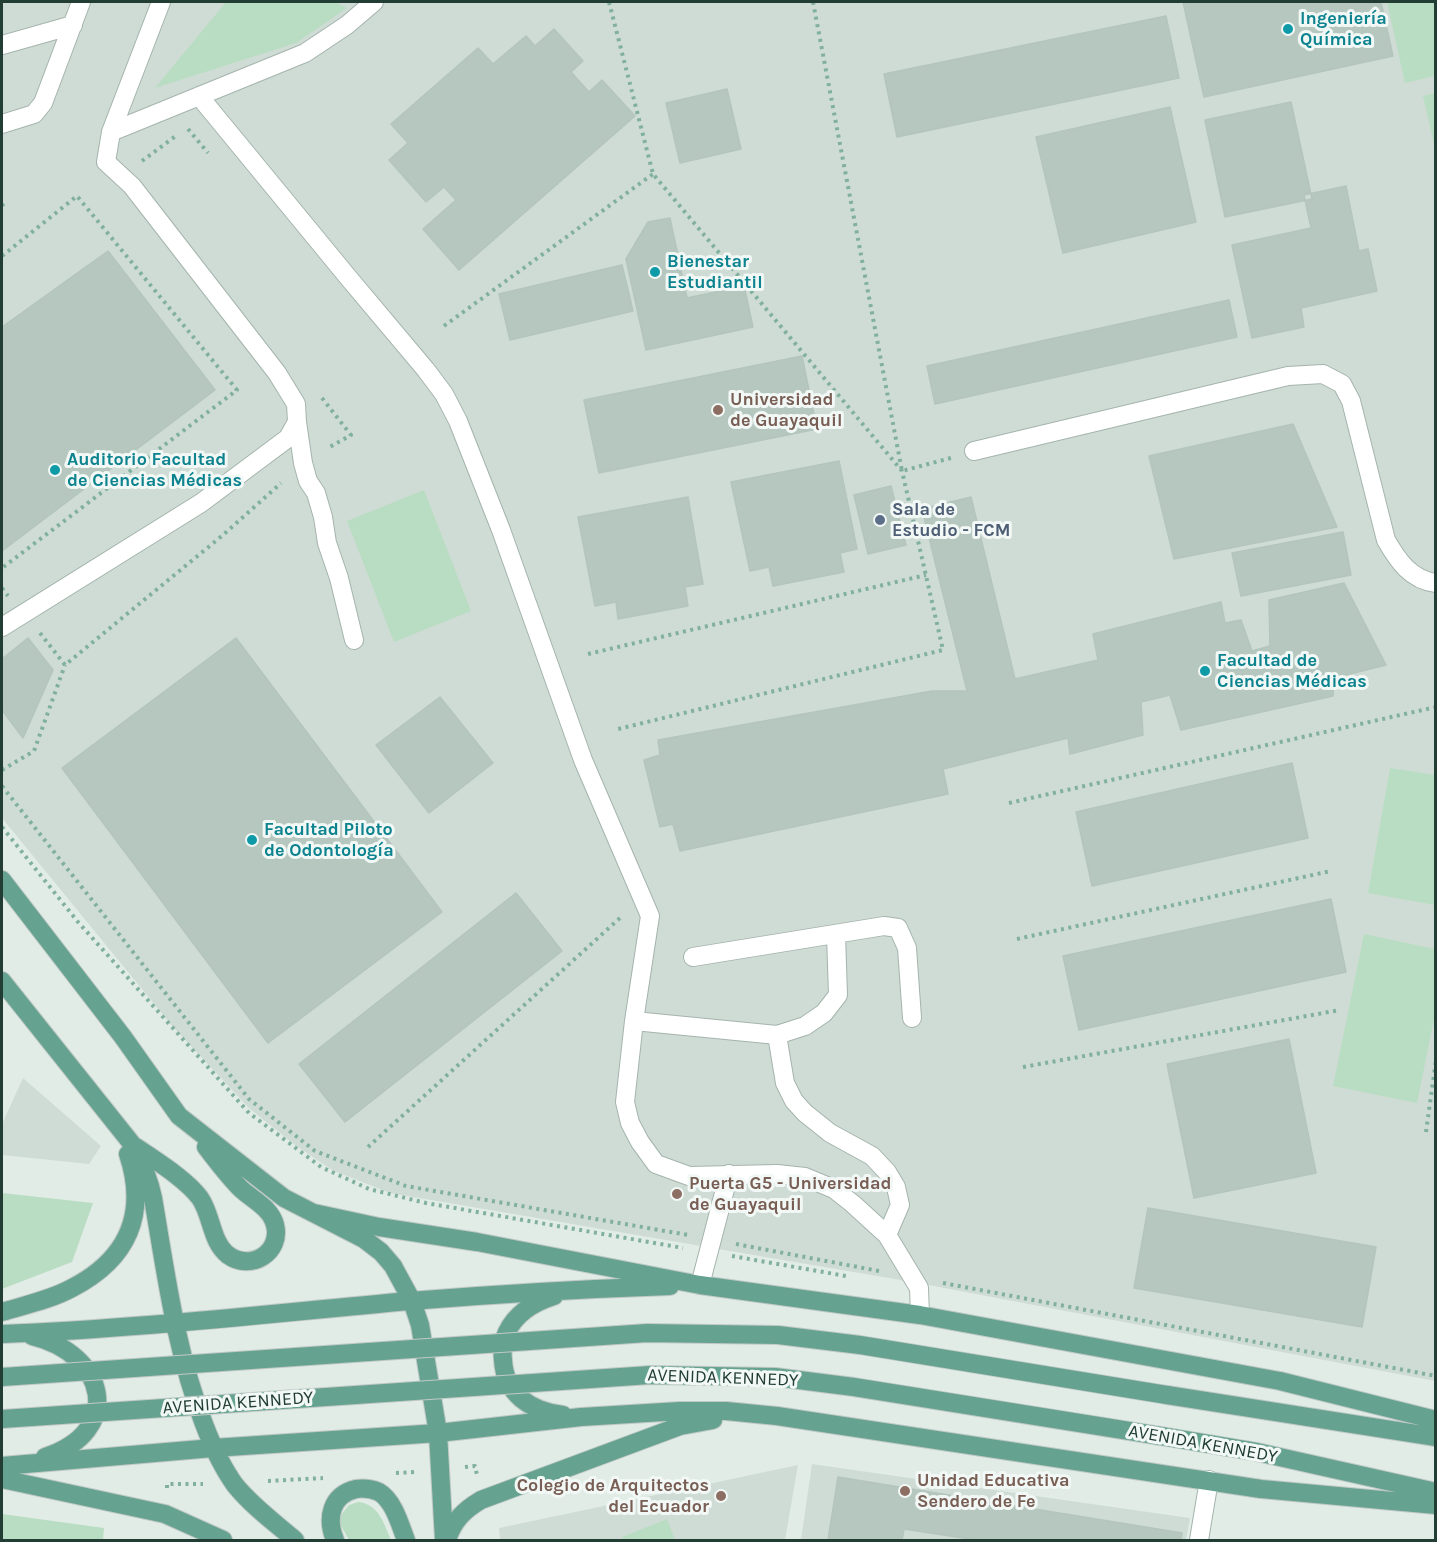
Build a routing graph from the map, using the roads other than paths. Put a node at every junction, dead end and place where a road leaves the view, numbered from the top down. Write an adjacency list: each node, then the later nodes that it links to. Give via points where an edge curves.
1 (81, 2): 4 (lane)
2 (161, 2): 8 (lane)
3 (374, 2): 6 (lane, via 305,54)
4 (73, 25): 5 (lane); 7 (lane, via 43,103 34,114)
5 (2, 45)
6 (199, 96): 8 (lane); 19 (lane, via 426,370 453,409 583,760 650,916)
7 (2, 124)
8 (111, 132): 9 (lane, via 106,162 132,186 277,373 296,404)
9 (297, 422): 12 (lane, via 288,438 201,502); 13 (lane, via 303,463 323,517)
10 (974, 452): 11 (lane, via 1288,376 1323,374 1342,384 1350,401 1386,540 1413,575)
11 (1436, 583)
12 (2, 627)
13 (354, 640)
14 (2, 880): 21 (main road)
15 (836, 934): 16 (lane); 18 (lane, via 884,926 898,928 907,948); 20 (lane, via 838,995 805,1026)
16 (693, 957)
17 (2, 981): 22 (main road)
18 (912, 1018)
19 (634, 1021): 20 (lane); 24 (lane, via 625,1102 630,1124 640,1142 656,1164 688,1176)
20 (777, 1035): 26 (lane, via 785,1083 794,1101 830,1133 872,1156 896,1187 900,1205)
21 (179, 1116): 23 (main road, via 241,1188 269,1212 276,1238 264,1257 240,1261 228,1255 218,1242 200,1198); 25 (main road, via 285,1198)
22 (116, 1124): 23 (main road); 30 (main road, via 134,1175 136,1194 131,1228 124,1244 72,1288)
23 (132, 1144): 32 (main road, via 151,1188)
24 (729, 1174): 26 (lane, via 805,1177 834,1189); 27 (lane)
25 (314, 1212): 27 (main road); 29 (main road, via 381,1252)
26 (887, 1235): 31 (lane, via 919,1288)
27 (700, 1285): 28 (main road); 31 (main road)
28 (573, 1290): 29 (main road); 37 (main road, via 539,1301 526,1310 506,1333 502,1352 504,1373 522,1400 549,1413)
29 (412, 1301): 32 (main road); 40 (main road, via 420,1325)
30 (2, 1312)
31 (920, 1315): 39 (main road, via 1280,1381)
32 (175, 1322): 34 (main road); 42 (main road, via 192,1394)
33 (2, 1334): 34 (main road)
34 (21, 1334): 43 (main road, via 49,1340 80,1360 94,1383 97,1401 93,1420 84,1435 54,1454)
35 (2, 1377): 41 (main road, bridge, via 647,1333 778,1335)
36 (777, 1416): 37 (main road, via 714,1411); 46 (main road); 53 (main road, via 736,1417 680,1426 481,1500 459,1516)
37 (581, 1417): 40 (main road)
38 (2, 1419): 47 (main road, AVENIDA KENNEDY, bridge, via 650,1375 775,1377 1257,1452)
39 (1436, 1420)
40 (438, 1432): 42 (main road); 53 (main road)
41 (1436, 1437)
42 (213, 1448): 43 (main road); 50 (main road, via 234,1484)
43 (26, 1464): 44 (main road)
44 (2, 1466)
45 (2, 1479): 49 (main road, via 165,1514)
46 (1209, 1480): 48 (main road, via 1261,1489); 54 (lane)
47 (1436, 1492)
48 (1436, 1505)
49 (223, 1540)
50 (295, 1540)
51 (335, 1540): 52 (main road, via 331,1526 333,1506 343,1494 363,1488 385,1498)
52 (406, 1540)
53 (446, 1540)
54 (1200, 1540)

